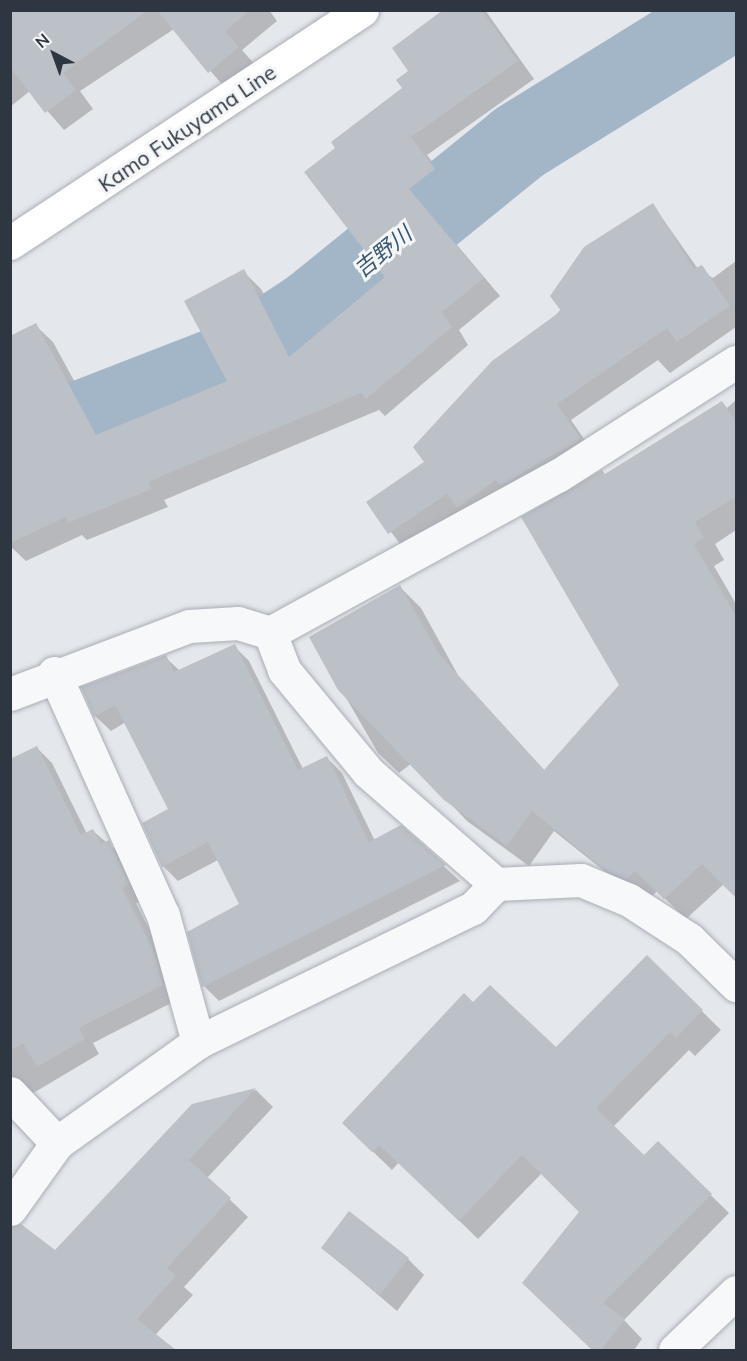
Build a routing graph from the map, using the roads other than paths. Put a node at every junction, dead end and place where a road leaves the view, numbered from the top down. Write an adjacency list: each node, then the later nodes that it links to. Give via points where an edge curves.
1 (362, 10): 2 (main road, Kamo Fukuyama Line)
2 (10, 243)
3 (736, 362): 4 (street, via 559,475)
4 (270, 633): 5 (street, via 238,623 189,626); 7 (street, via 284,670 368,772)
5 (54, 673): 6 (street); 9 (street, via 163,915)
6 (10, 694)
7 (496, 884): 8 (street, via 581,880 619,896 689,939); 9 (street, via 473,908)
8 (736, 985)
9 (198, 1042): 11 (street)
10 (10, 1093): 11 (street)
11 (57, 1143): 12 (street)
12 (10, 1209)
13 (736, 1292): 14 (street)
14 (675, 1350)

